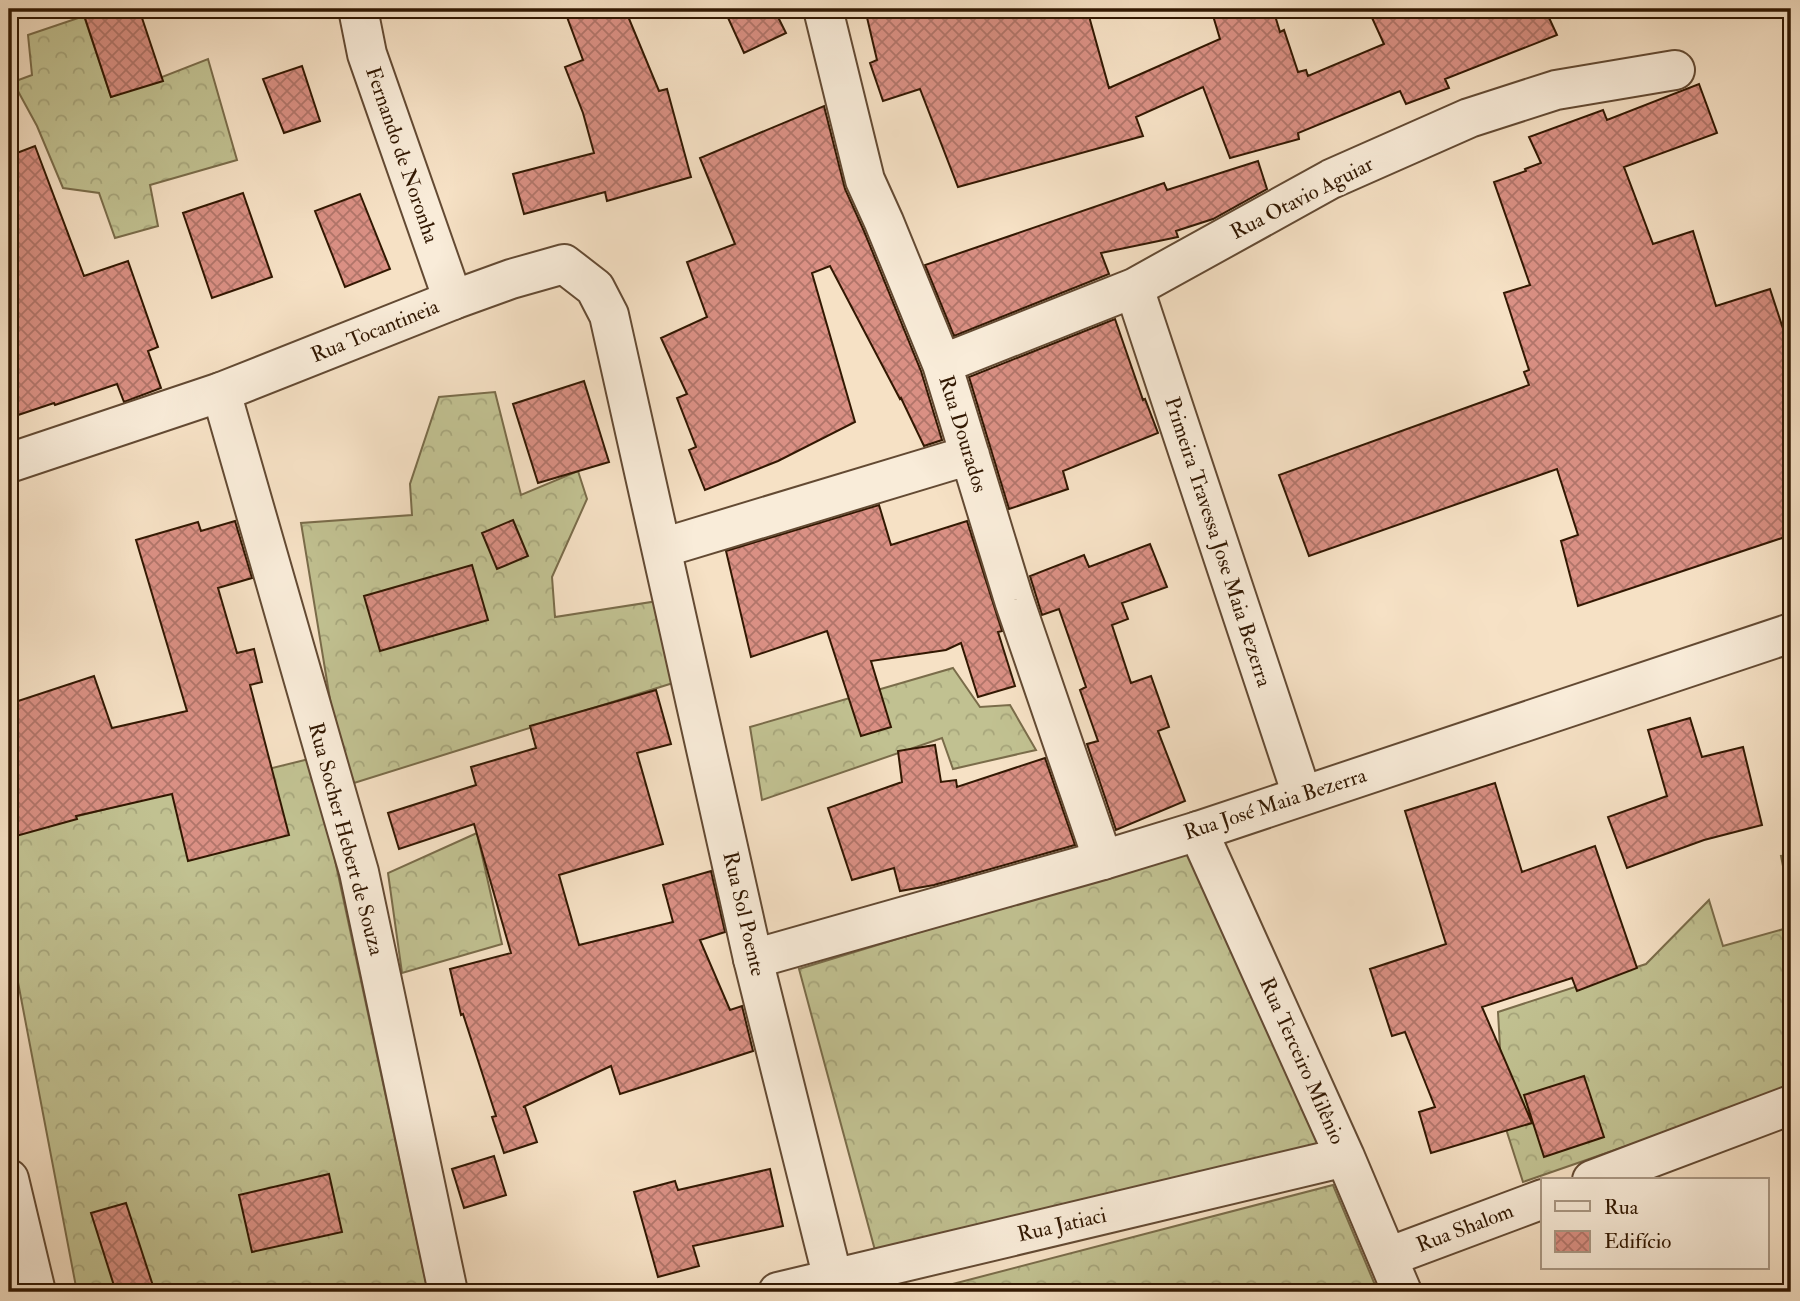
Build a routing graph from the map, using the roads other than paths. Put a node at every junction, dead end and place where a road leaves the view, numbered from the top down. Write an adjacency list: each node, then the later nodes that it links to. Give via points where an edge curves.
1 (358, 9): 5 (street, Fernando de Noronha, via 367,54)
2 (823, 9): 6 (street, Rua Dourados, via 865,180)
3 (1675, 70): 4 (street, Rua Otavio Aguiar, via 1556,90 1469,118 1331,179)
4 (1134, 288): 6 (street, Rua Otavio Aguiar); 13 (street, Primeira Travessa Jose Maia Bezerra)
5 (453, 300): 7 (street, Rua Tocantineia); 8 (street, Rua Tocantineia, via 564,264 595,288 609,315)
6 (942, 364): 9 (street, Rua Dourados)
7 (222, 392): 10 (street, Rua Tocantineia); 25 (street, Rua Socher Hebert de Souza, via 359,872)
8 (637, 432): 11 (street, Rua Sol Poente)
9 (970, 455): 11 (street); 15 (street, Rua Dourados)
10 (9, 463)
11 (662, 548): 16 (street, Rua Sol Poente)
12 (1791, 633): 13 (street, Rua José Maia Bezerra)
13 (1302, 795): 14 (street, Rua José Maia Bezerra)
14 (1198, 831): 15 (street, Rua José Maia Bezerra); 18 (street, Rua Terceiro Milênio)
15 (1103, 860): 16 (street, Rua José Maia Bezerra)
16 (753, 958): 23 (street, Rua Sol Poente)
17 (1791, 1105): 19 (street)
18 (1345, 1157): 22 (street, Rua Terceiro Milênio); 23 (street, Rua Jatiaci)
19 (1597, 1178)
20 (9, 1179): 24 (street)
21 (1541, 1200): 22 (street, Rua Shalom)
22 (1388, 1256): 27 (street, Rua Terceiro Milênio)
23 (832, 1279): 26 (street, Rua Jatiaci)
24 (36, 1292)
25 (448, 1292)
26 (778, 1292)
27 (1402, 1292)

